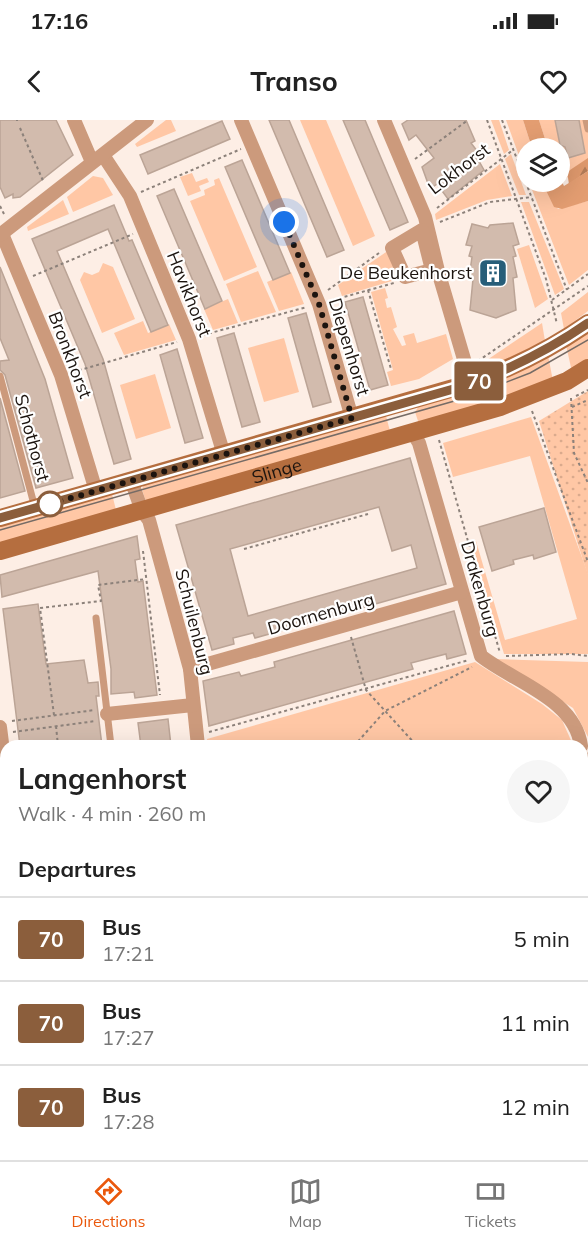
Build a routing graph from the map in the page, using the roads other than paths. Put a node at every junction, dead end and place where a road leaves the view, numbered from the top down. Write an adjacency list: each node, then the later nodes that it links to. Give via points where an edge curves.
1 (74, 120): 7 (street, Havikhorst)
2 (147, 120): 7 (street)
3 (241, 120): 14 (street, Diepenhorst, via 318,302)
4 (384, 120): 12 (street, Lokhorst, via 426,222)
5 (585, 120): 6 (lane)
6 (588, 129)
7 (98, 159): 8 (street); 16 (street, Havikhorst, via 130,196 189,339)
8 (1, 235): 18 (street, Bronkhorst, via 61,375)
9 (588, 323): 12 (main road, Slinge, via 521,365)
10 (588, 368): 15 (main road, Slinge, via 567,381 500,407)
11 (0, 376): 19 (lane, Schothorst)
12 (471, 384): 13 (main road, Slinge)
13 (404, 402): 14 (main road, Slinge); 15 (main road)
14 (352, 418): 16 (main road, Slinge)
15 (413, 433): 20 (main road, Slinge); 23 (street, Drakenburg)
16 (224, 455): 17 (main road, Slinge)
17 (131, 480): 18 (main road, Slinge); 20 (street)
18 (96, 491): 19 (main road, Slinge)
19 (35, 508): 21 (main road, Slinge)
20 (142, 511): 22 (main road, Slinge); 25 (street, Schuilenburg, via 148,520)
21 (0, 518)
22 (0, 551)
23 (462, 592): 25 (street, Doornenburg); 30 (street, Drakenburg, via 483,658 565,710)
24 (96, 618): 27 (lane)
25 (190, 669): 26 (street, Schuilenburg)
26 (193, 705): 27 (street); 29 (street, Schuilenburg)
27 (107, 714): 28 (lane)
28 (110, 740)
29 (198, 740)
30 (580, 740)

